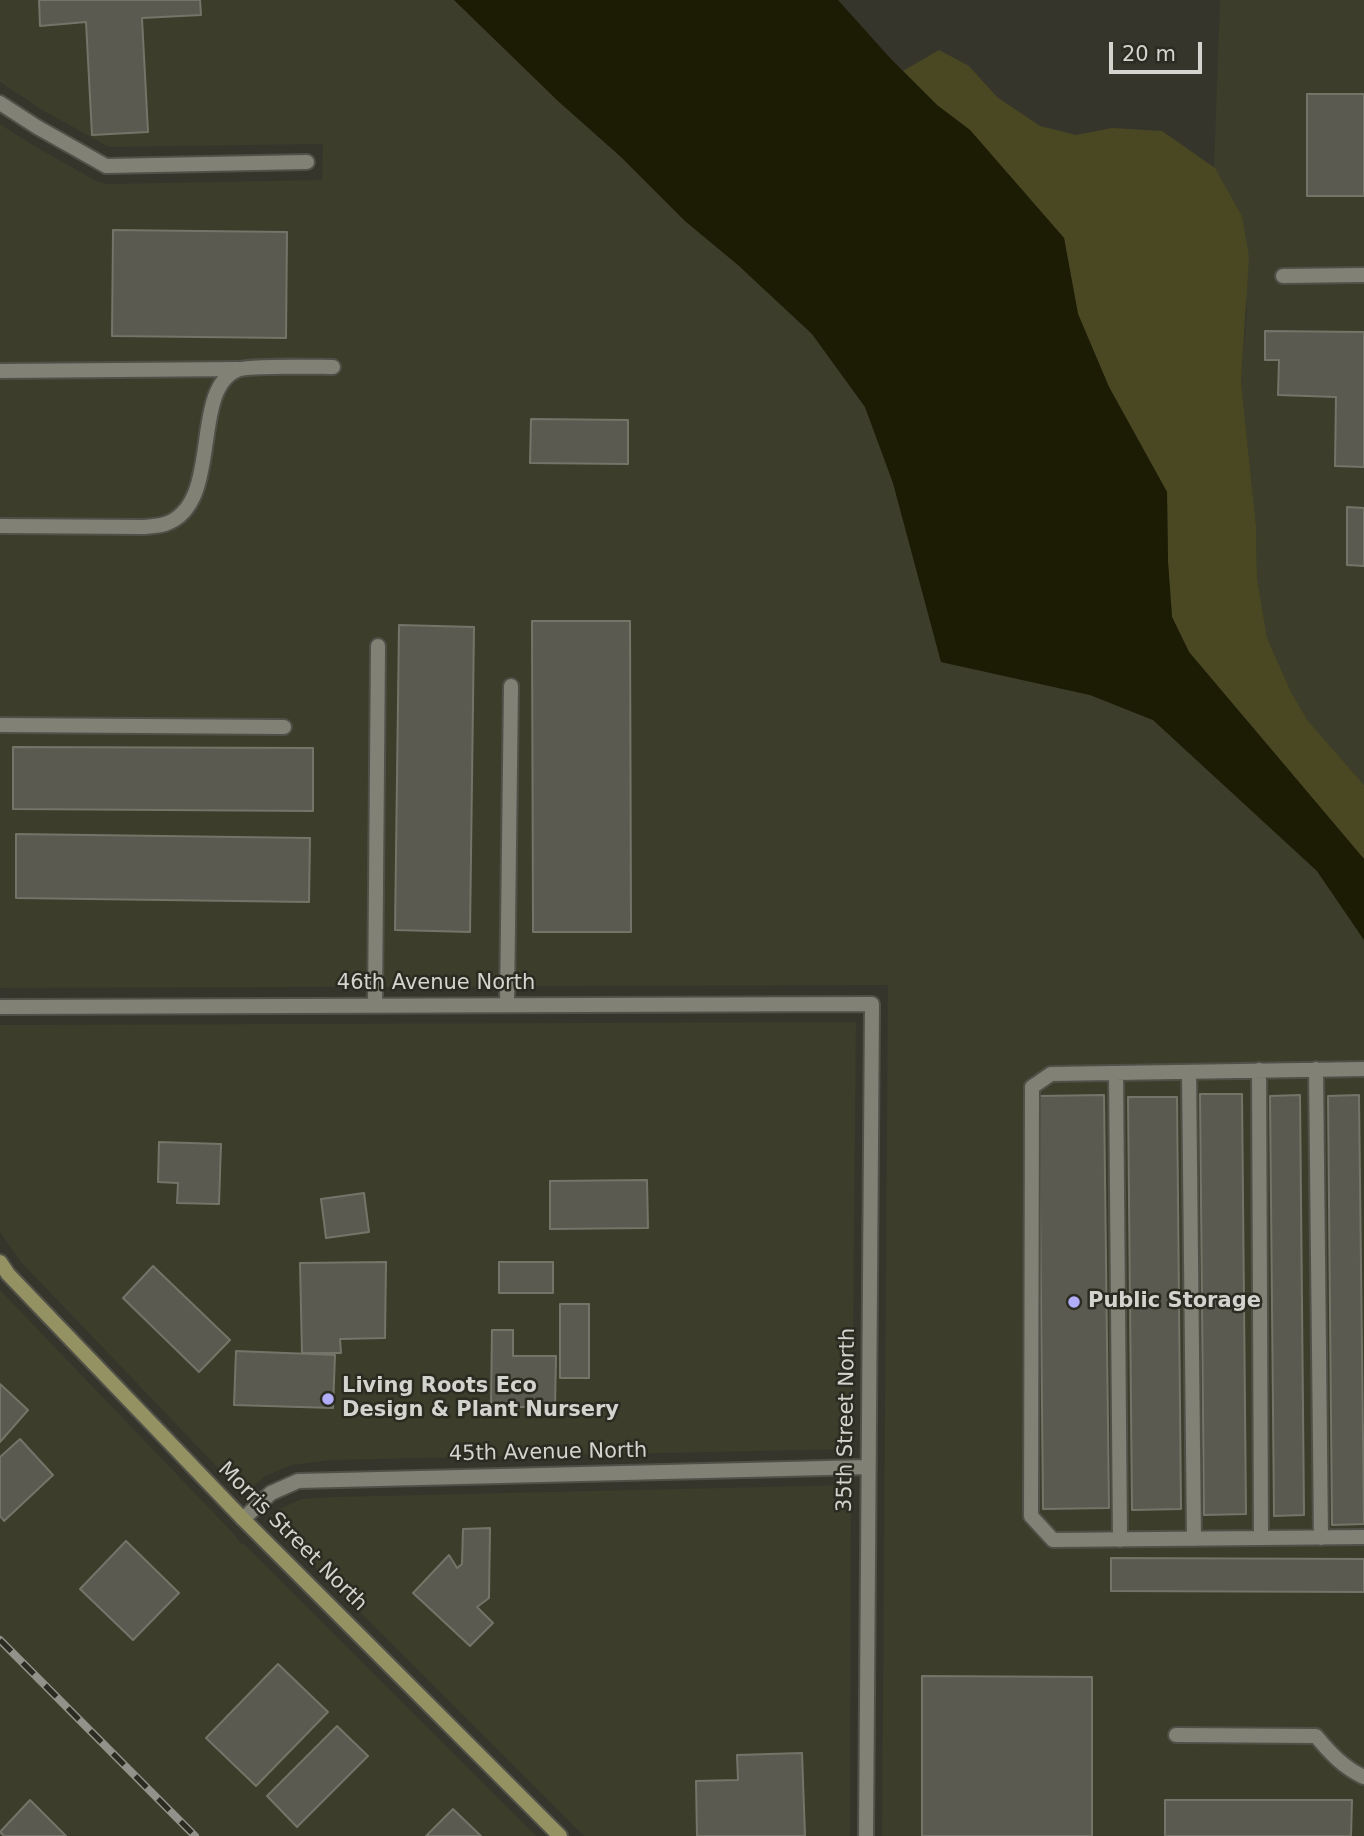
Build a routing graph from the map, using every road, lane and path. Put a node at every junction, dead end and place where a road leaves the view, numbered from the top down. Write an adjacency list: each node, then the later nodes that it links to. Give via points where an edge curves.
1 (0, 103): 2 (street, via 106,166)
2 (307, 162)
3 (1364, 275): 4 (street)
4 (1283, 276)
5 (333, 367): 6 (street)
6 (238, 369): 7 (street); 8 (street, via 223,379 214,396 202,473 192,497 167,523 144,527)
7 (0, 371)
8 (0, 526)
9 (378, 646): 14 (street)
10 (511, 686): 15 (street)
11 (0, 725): 12 (street)
12 (284, 727)
13 (872, 1004): 15 (street, 46th Avenue North); 23 (street, 35th Street North)
14 (375, 1005): 15 (street, 46th Avenue North); 16 (street, 46th Avenue North)
15 (507, 1005)
16 (0, 1007)
17 (1316, 1069): 18 (street); 19 (street); 27 (street)
18 (1364, 1069)
19 (1259, 1070): 20 (street); 26 (street)
20 (1189, 1072): 21 (street); 28 (street)
21 (1116, 1073): 29 (street); 29 (street, via 1051,1074 1032,1087 1031,1516 1053,1540)
22 (0, 1262): 24 (street, Morris Street North)
23 (867, 1467): 24 (street, 45th Avenue North, via 298,1481 271,1493); 33 (street, 35th Street North)
24 (243, 1520): 32 (street, Morris Street North)
25 (1364, 1537): 27 (street)
26 (1261, 1538): 27 (street); 28 (street)
27 (1321, 1538)
28 (1194, 1539): 29 (street)
29 (1120, 1540)
30 (1176, 1735): 31 (street, via 1316,1736 1328,1751)
31 (1364, 1777)
32 (560, 1836)
33 (866, 1836)

